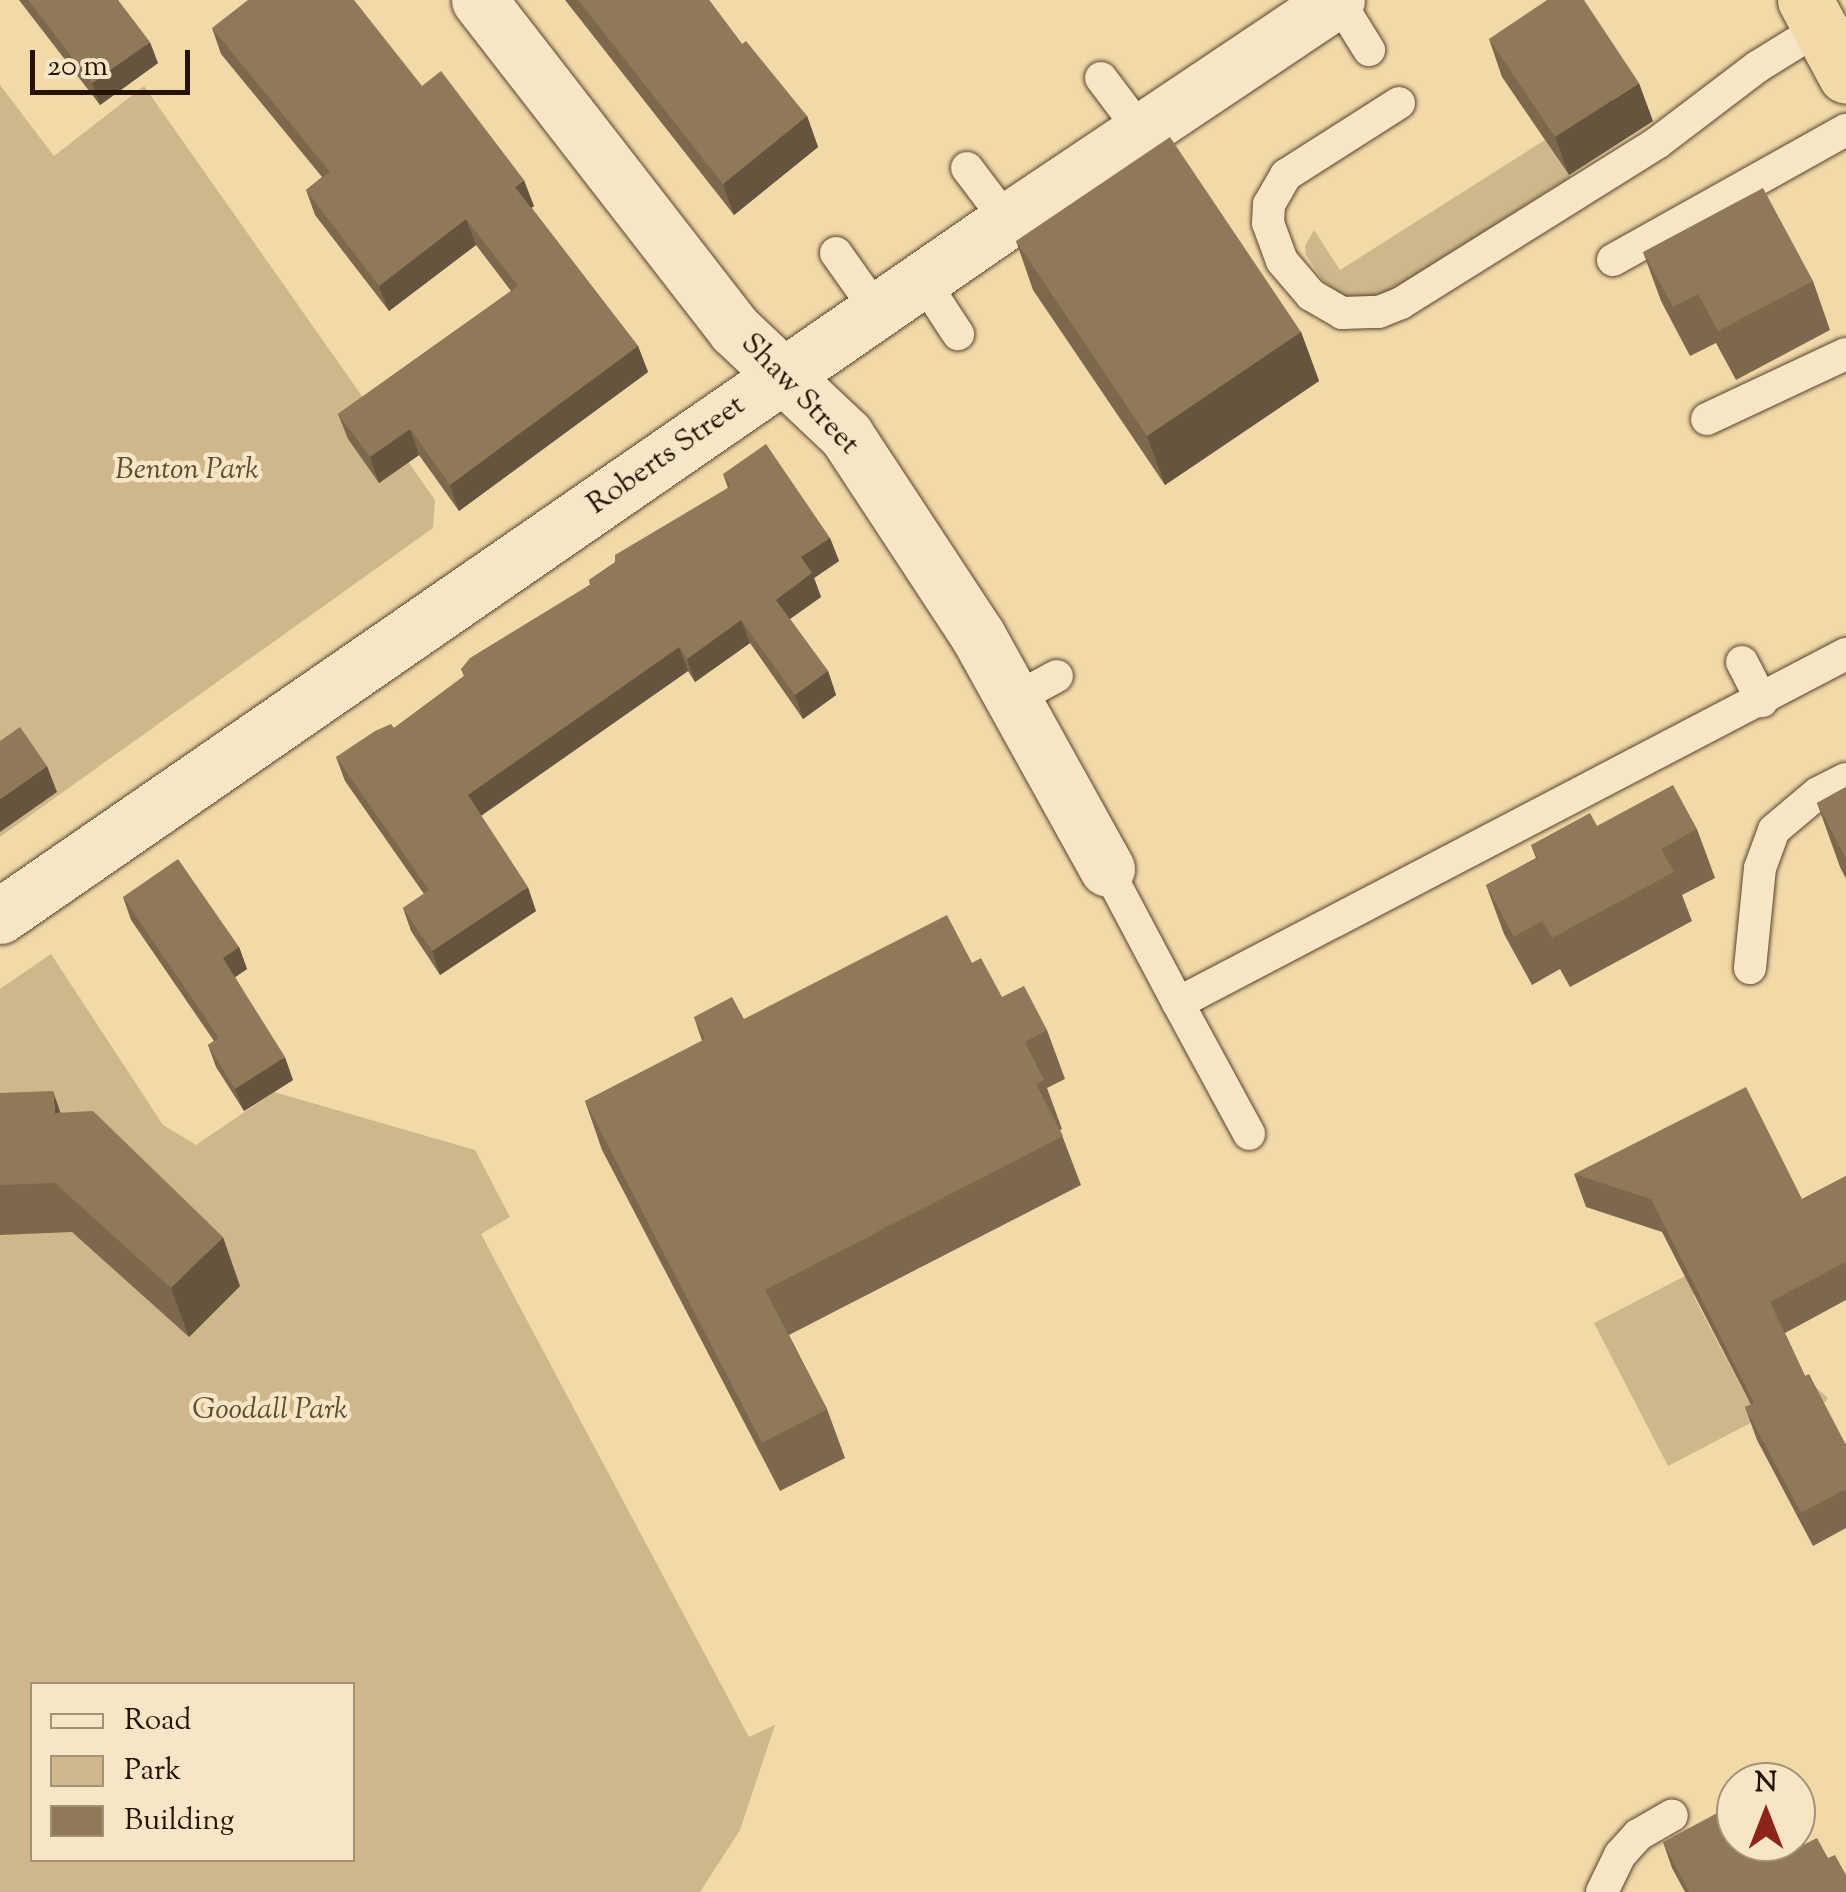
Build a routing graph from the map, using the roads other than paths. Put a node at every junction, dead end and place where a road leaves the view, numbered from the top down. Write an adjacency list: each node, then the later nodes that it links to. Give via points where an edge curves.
1 (479, 0): 18 (street, Shaw Street, via 735,330)
2 (1338, 0): 4 (lane); 9 (street, Roberts Street)
3 (1813, 14): 5 (highway); 7 (lane, via 1757,67 1657,142 1401,302 1379,312 1342,313 1311,296 1282,261 1269,204 1286,176)
4 (1369, 50)
5 (1846, 76)
6 (1101, 78): 9 (lane)
7 (1399, 104)
8 (1846, 130): 13 (lane)
9 (1141, 131): 11 (street, Roberts Street)
10 (967, 168): 11 (lane)
11 (1007, 221): 14 (street, Roberts Street)
12 (836, 253): 15 (lane)
13 (1613, 260)
14 (922, 280): 15 (street, Roberts Street); 16 (lane)
15 (877, 310): 18 (street, Roberts Street)
16 (958, 334)
17 (1846, 354): 19 (lane)
18 (781, 377): 24 (street, Shaw Street, via 846,435 978,636 1035,688); 25 (street, Roberts Street)
19 (1706, 419)
20 (1846, 654): 22 (lane)
21 (1742, 662): 22 (lane)
22 (1762, 701): 27 (lane)
23 (1846, 779): 26 (lane, via 1774,830 1760,868)
24 (1107, 869): 27 (lane)
25 (0, 916)
26 (1750, 968)
27 (1178, 1003): 28 (lane)
28 (1249, 1134)
29 (1672, 1815): 30 (lane, via 1638,1834)
30 (1602, 1892)

